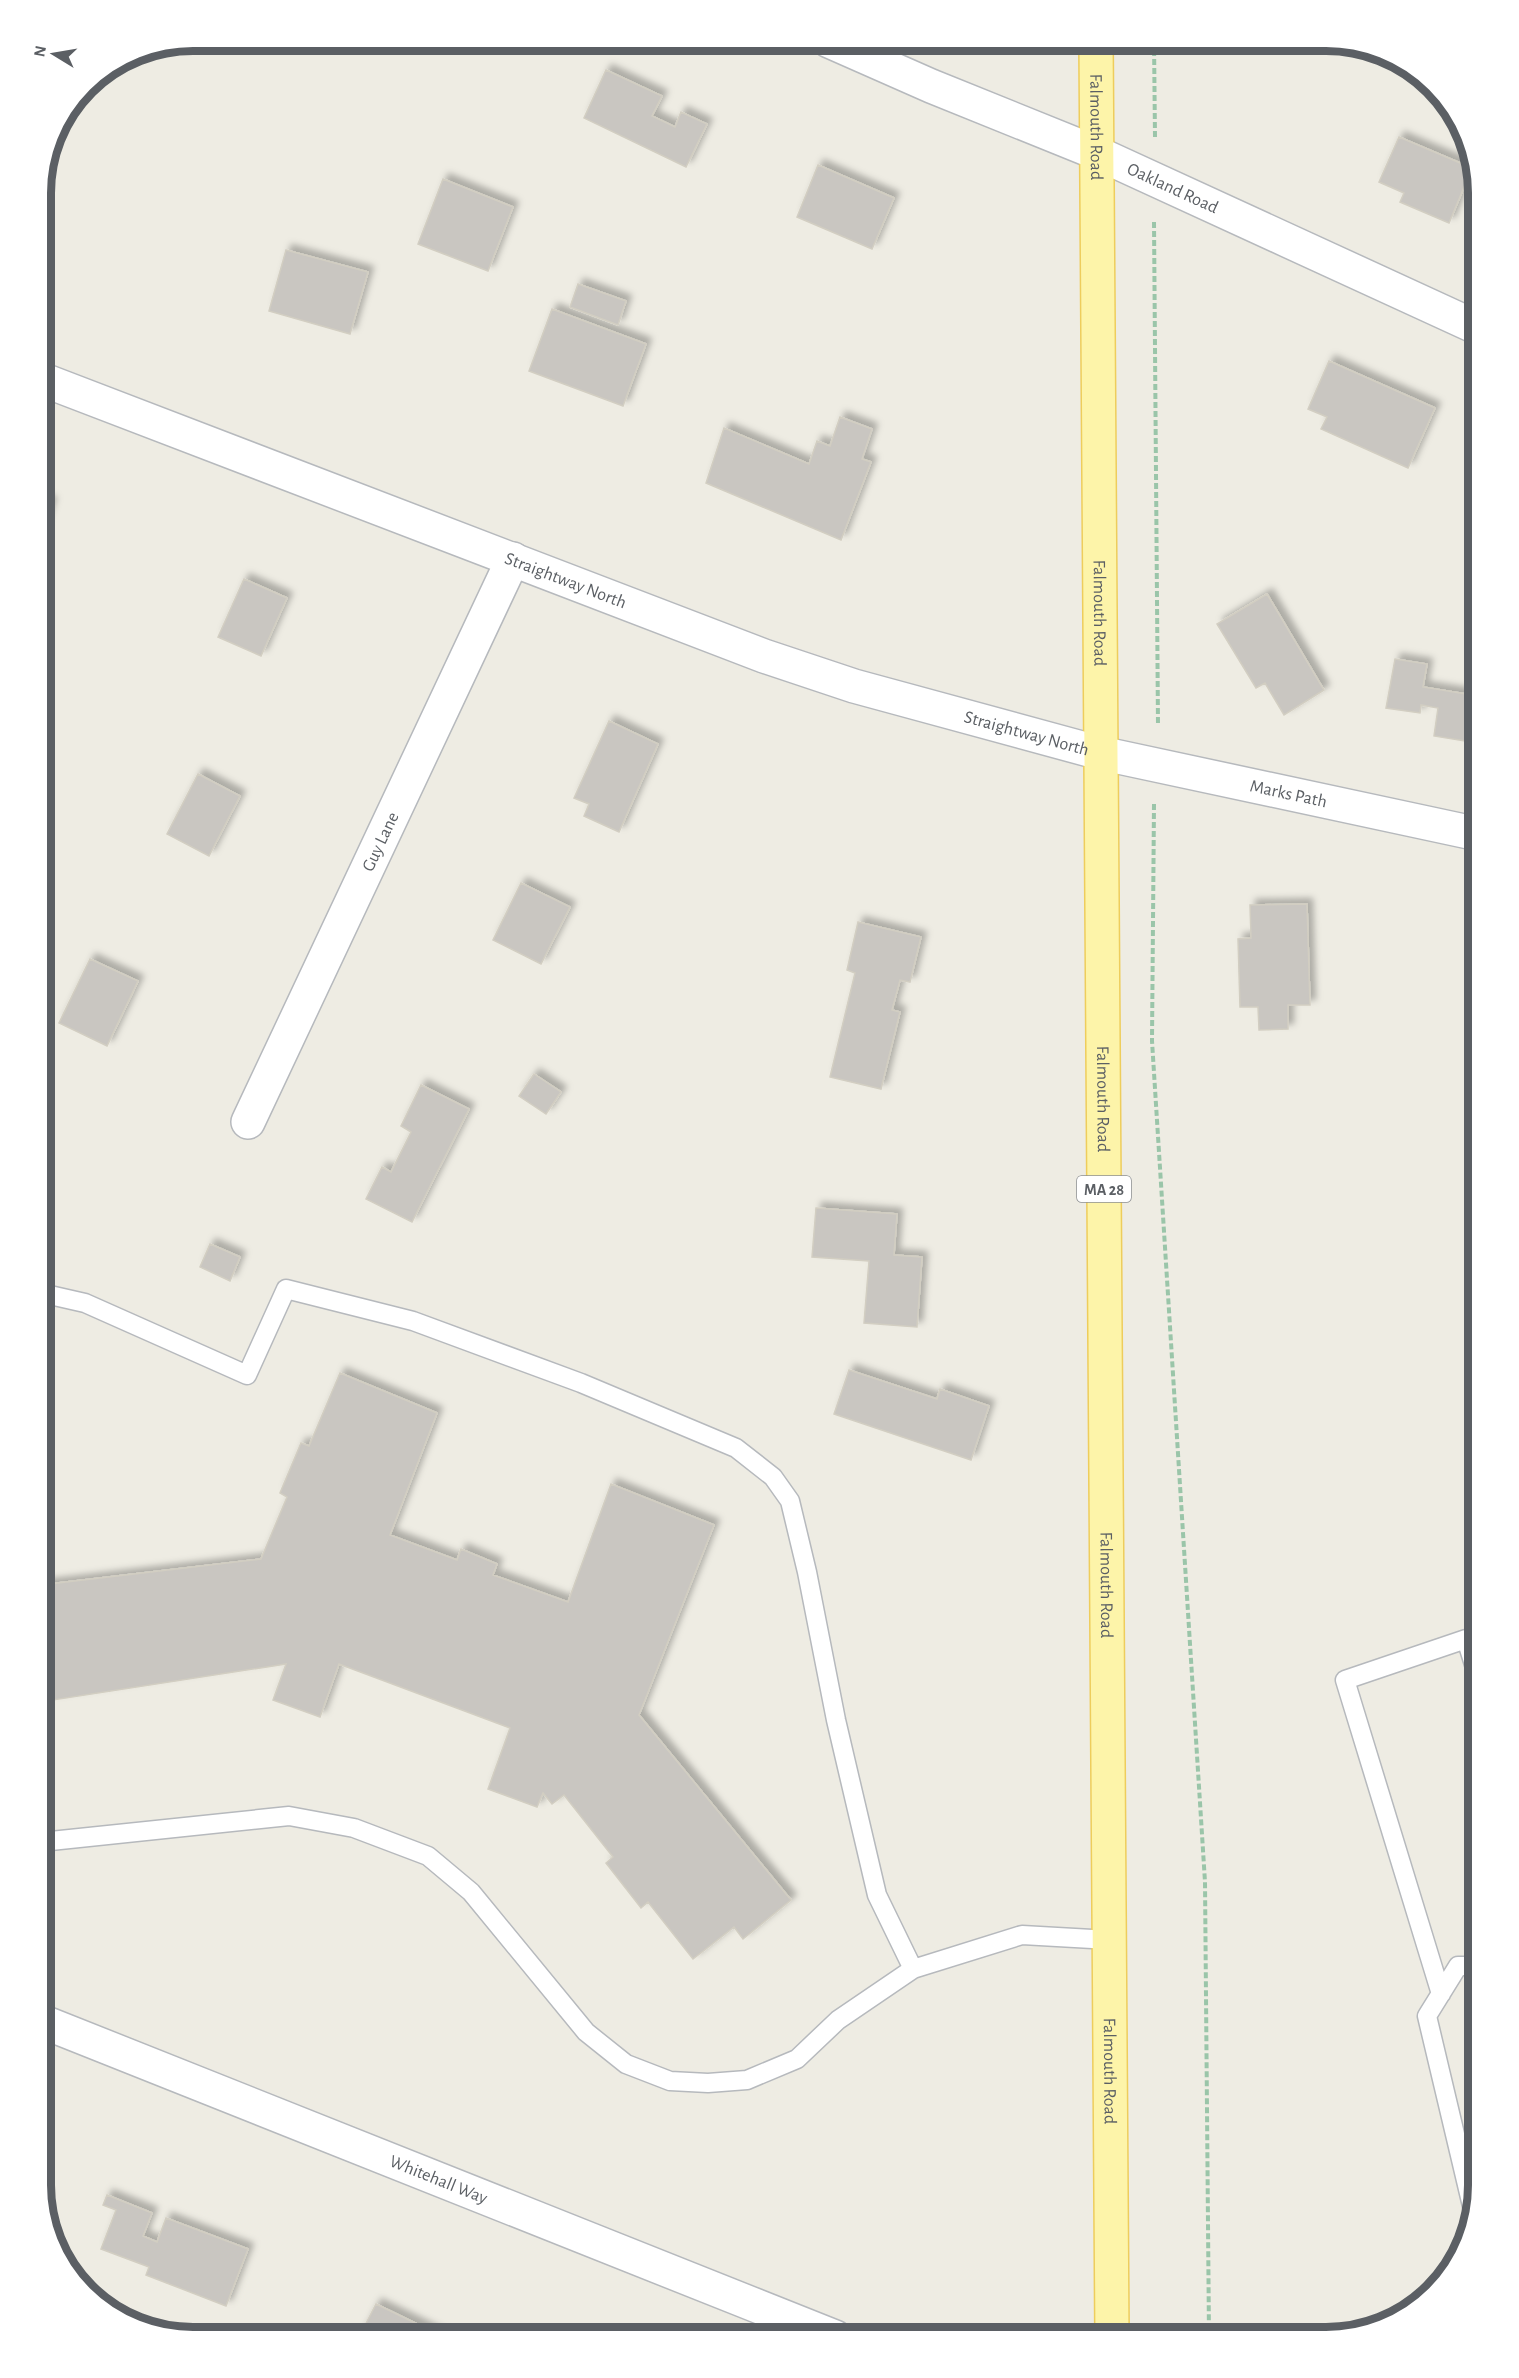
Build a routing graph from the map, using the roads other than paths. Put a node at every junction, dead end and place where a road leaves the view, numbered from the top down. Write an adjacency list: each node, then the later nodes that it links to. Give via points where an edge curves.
1 (852, 51): 3 (street, Oakland Road)
2 (1096, 51): 3 (main road, Falmouth Road / MA 28)
3 (1097, 153): 4 (street, Oakland Road); 7 (main road, Falmouth Road / MA 28)
4 (1468, 323)
5 (51, 383): 6 (street, Straightway North)
6 (513, 559): 7 (street, Straightway North, via 764,656 854,686); 9 (street, Guy Lane)
7 (1100, 753): 8 (street, Marks Path); 13 (main road, Falmouth Road / MA 28)
8 (1468, 832)
9 (248, 1122)
10 (51, 1295): 15 (lane, via 85,1303 247,1375 286,1289 412,1322 581,1383 736,1448 773,1477 790,1501 877,1895)
11 (1468, 1645): 16 (lane, via 1466,1639 1345,1680)
12 (51, 1841): 15 (lane, via 289,1816 354,1828 428,1856 471,1892 586,2032 626,2064 670,2081 747,2080 797,2059 838,2020)
13 (1110, 1940): 15 (lane, via 1022,1935); 20 (main road, Falmouth Road / MA 28)
14 (1468, 1966): 16 (lane, via 1458,1966)
15 (914, 1969)
16 (1441, 1994): 18 (lane, via 1427,2016)
17 (51, 2025): 19 (street, Whitehall Way)
18 (1468, 2189)
19 (810, 2327)
20 (1112, 2327)

